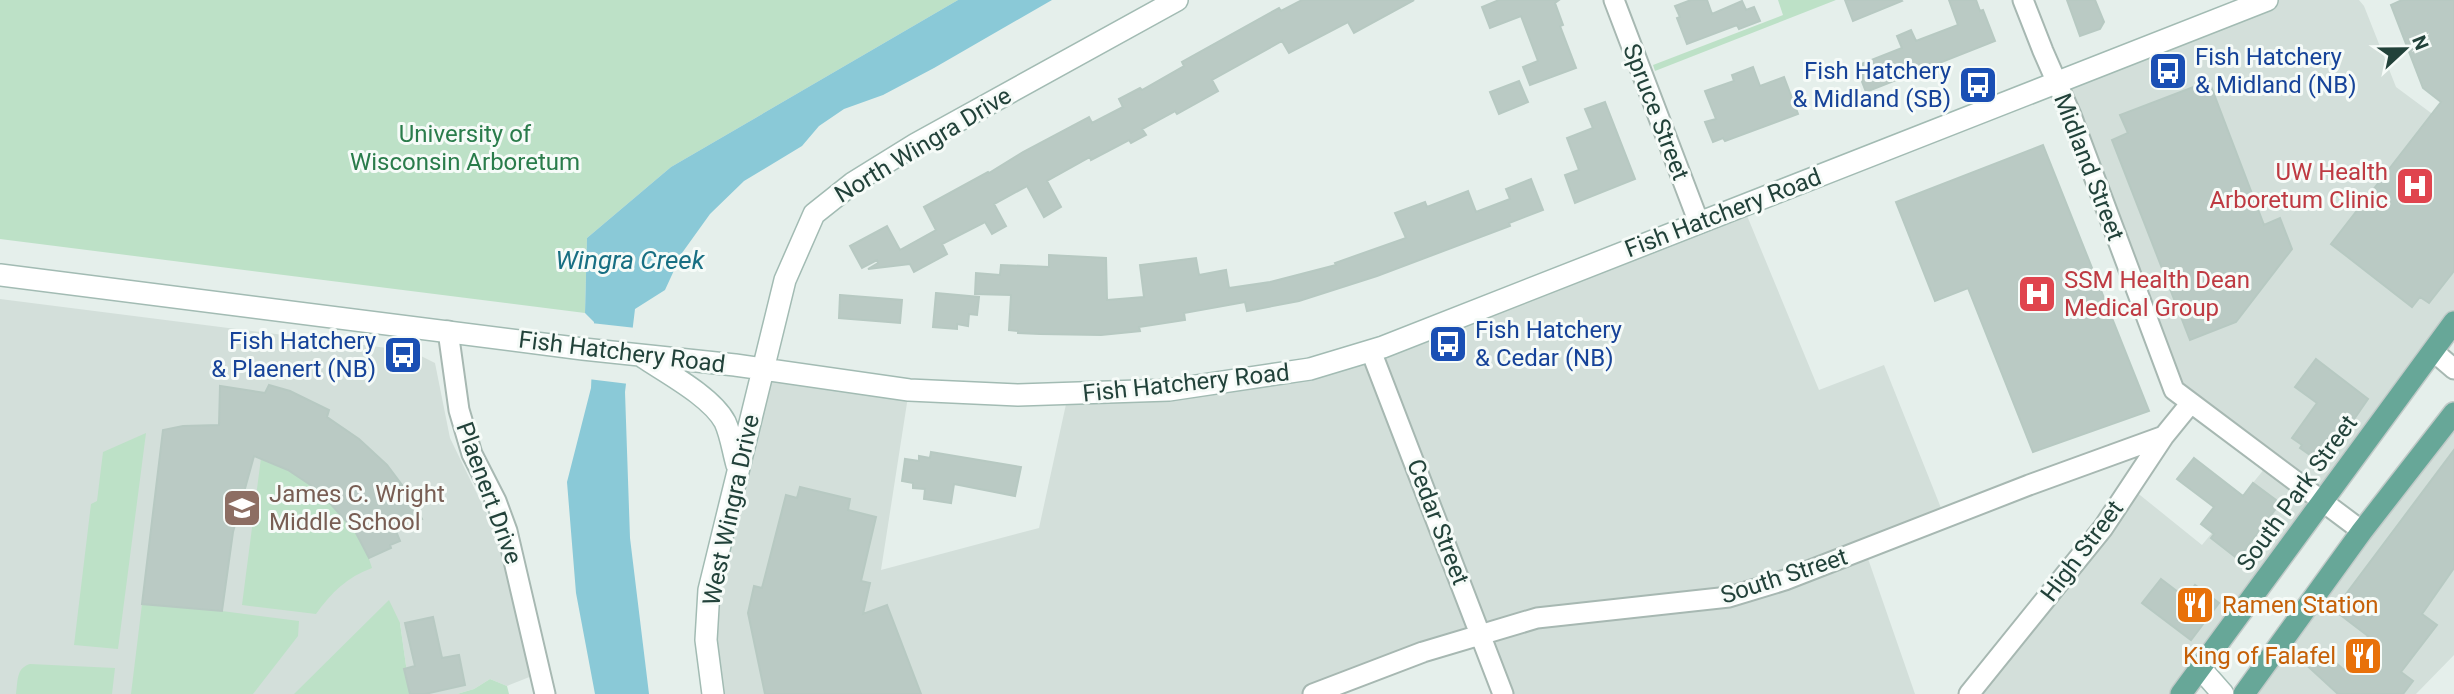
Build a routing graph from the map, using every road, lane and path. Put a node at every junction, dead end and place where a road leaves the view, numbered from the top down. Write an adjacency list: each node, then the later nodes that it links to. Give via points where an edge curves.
1 (1177, 0): 13 (main road, North Wingra Drive, via 916,144 814,214 785,280)
2 (1614, 0): 6 (street, Spruce Street)
3 (2023, 0): 5 (street, Midland Street)
4 (2267, 0): 5 (main road, Fish Hatchery Road)
5 (2057, 82): 6 (main road, Fish Hatchery Road); 15 (street, Midland Street, via 2174,390)
6 (1699, 223): 10 (main road, Fish Hatchery Road)
7 (0, 275): 9 (main road, Fish Hatchery Road)
8 (2454, 322): 11 (main road, South Park Street)
9 (448, 331): 12 (main road, Fish Hatchery Road); 23 (street, Plaenert Drive, via 459,410 472,454 511,543)
10 (1371, 351): 13 (main road, Fish Hatchery Road, via 1289,373 1169,390 1068,395 909,390); 21 (street, Cedar Street)
11 (2433, 351): 14 (street); 19 (main road, South Park Street)
12 (642, 356): 13 (main road, Fish Hatchery Road); 18 (main road, via 718,412 729,432)
13 (762, 369): 18 (main road, West Wingra Drive)
14 (2454, 369)
15 (2190, 404): 17 (street, High Street); 19 (street, Midland Street)
16 (2454, 413): 20 (main road)
17 (2164, 436): 21 (street, South Street, via 1729,597 1536,618); 27 (street, High Street, via 2103,528)
18 (738, 468): 24 (main road, West Wingra Drive, via 709,590 706,640)
19 (2323, 502): 20 (street, Midland Street); 22 (main road, South Park Street)
20 (2362, 531): 30 (main road)
21 (1482, 635): 25 (street, South Street); 26 (street, Cedar Street)
22 (2201, 669): 28 (main road, South Park Street); 29 (main road)
23 (545, 694)
24 (713, 694)
25 (1313, 694)
26 (1503, 694)
27 (1969, 694)
28 (2181, 694)
29 (2223, 694)
30 (2245, 694)

